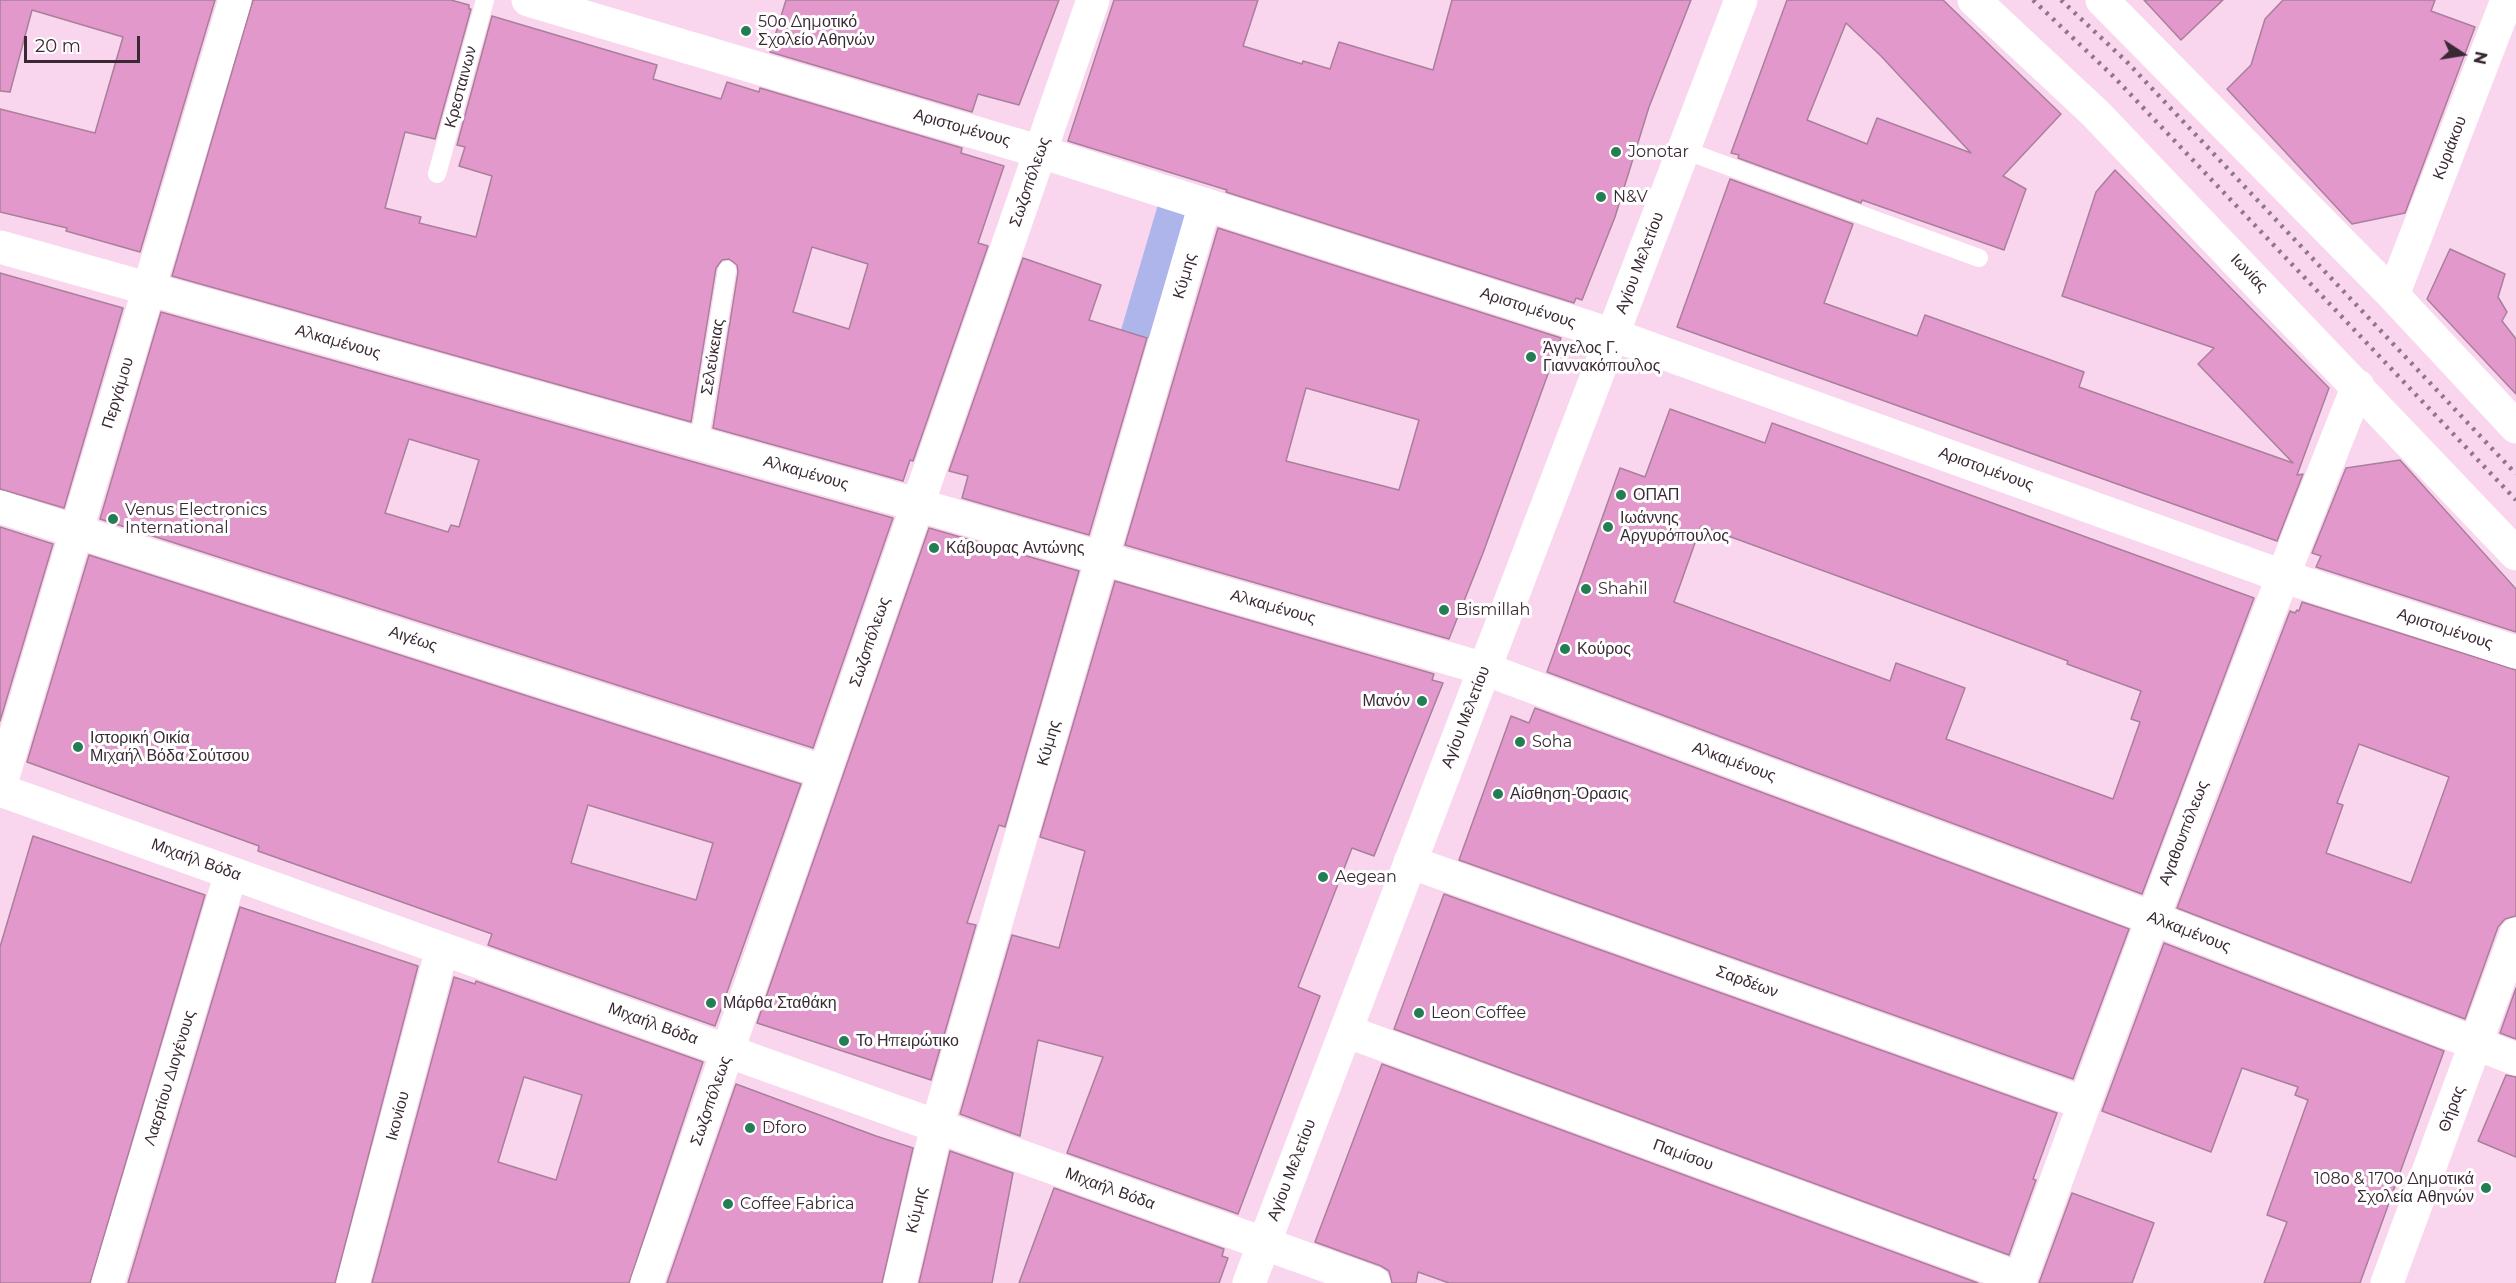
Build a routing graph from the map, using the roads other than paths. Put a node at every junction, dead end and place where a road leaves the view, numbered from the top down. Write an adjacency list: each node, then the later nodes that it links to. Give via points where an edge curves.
1 (235, 0): 16 (street, Περγάμου)
2 (485, 0): 11 (lane, Κρεσταινων)
3 (528, 0): 10 (street, Αριστομένους)
4 (1094, 0): 10 (street, Σωζοπόλεως)
5 (1741, 0): 9 (street, Αγίου Μελετίου)
6 (1974, 0): 19 (street, Ιωνίας, via 2096,114)
7 (2102, 0): 17 (street)
8 (2507, 0): 17 (street, Κυριάκου)
9 (1684, 150): 14 (lane); 18 (street, Αγίου Μελετίου)
10 (1041, 152): 12 (street, Αριστομένους); 22 (street, Σωζοπόλεως)
11 (437, 174)
12 (1205, 204): 18 (street, Αριστομένους); 26 (street, Κύμης)
13 (0, 247): 16 (street, Αλκαμένους)
14 (1979, 258)
15 (727, 270): 21 (lane, Σελεύκειας)
16 (149, 288): 21 (street, Αλκαμένους); 24 (street, Περγάμου)
17 (2393, 295): 20 (street)
18 (1613, 335): 27 (street, Αριστομένους); 29 (street, Αγίου Μελετίου)
19 (2358, 386): 25 (street, Ιωνίας); 27 (street, Αγαθουπόλεως)
20 (2516, 427)
21 (699, 443): 22 (street, Αλκαμένους)
22 (918, 504): 26 (street, Αλκαμένους); 30 (street, Σωζοπόλεως)
23 (0, 507): 24 (street, Αιγέως)
24 (76, 532): 30 (street, Αιγέως); 31 (street, Περγάμου)
25 (2516, 554)
26 (1103, 558): 29 (street, Αλκαμένους); 42 (street, Κύμης)
27 (2282, 576): 28 (street, Αριστομένους); 34 (street, Αγαθουπόλεως)
28 (2516, 652)
29 (1485, 669): 32 (street, Αγίου Μελετίου); 34 (street, Αλκαμένους)
30 (825, 771): 39 (street, Σωζοπόλεως)
31 (0, 788): 33 (street, Μιχαήλ Βόδα)
32 (1410, 862): 37 (street, Αγίου Μελετίου); 41 (street, Σαρδέων)
33 (231, 873): 36 (street, Μιχαήλ Βόδα); 45 (street, Λαερτίου Διογένους)
34 (2152, 918): 38 (street, Αλκαμένους); 41 (street, Αγαθουπόλεως)
35 (2516, 934): 38 (street, Θήρας)
36 (442, 949): 39 (street, Μιχαήλ Βόδα); 46 (street, Ικονίου)
37 (1346, 1031): 43 (street, Αγίου Μελετίου); 44 (street, Παμίσου)
38 (2476, 1044): 40 (street, Αλκαμένους); 51 (street, Θήρας)
39 (728, 1051): 42 (street, Μιχαήλ Βόδα); 47 (street, Σωζοπόλεως)
40 (2516, 1059)
41 (2084, 1103): 44 (street, Αγαθουπόλεως)
42 (937, 1126): 43 (street, Μιχαήλ Βόδα); 48 (street, Κύμης)
43 (1264, 1244): 49 (street, Αγίου Μελετίου); 50 (street, Μιχαήλ Βόδα)
44 (2020, 1281)
45 (108, 1283)
46 (353, 1283)
47 (647, 1283)
48 (900, 1283)
49 (1249, 1283)
50 (1374, 1283)
51 (2387, 1283)

